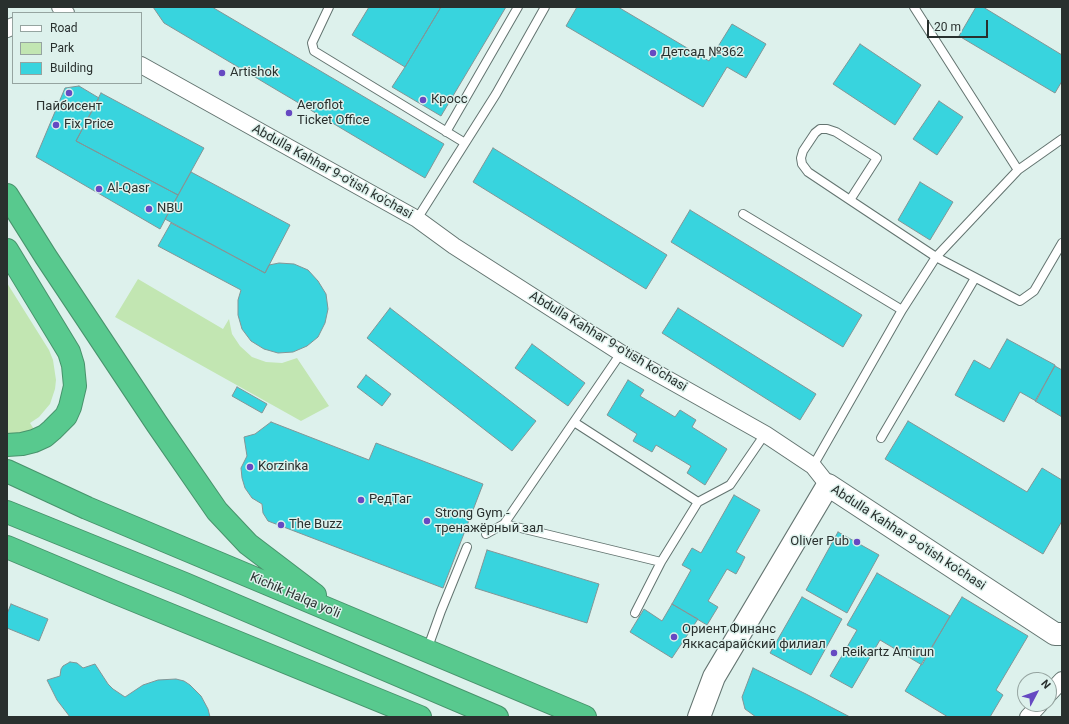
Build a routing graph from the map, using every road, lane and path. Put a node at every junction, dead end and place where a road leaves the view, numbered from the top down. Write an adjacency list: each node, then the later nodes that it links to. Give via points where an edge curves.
1 (328, 7): 6 (lane, via 312,44 314,51)
2 (518, 7): 6 (lane)
3 (545, 7): 8 (lane)
4 (914, 7): 9 (lane)
5 (142, 66): 13 (street, Abdulla Kahhar 9-o'tish ko'chasi)
6 (446, 132): 8 (lane)
7 (1062, 139): 9 (lane)
8 (465, 143): 13 (lane)
9 (1018, 170): 16 (lane)
10 (7, 195): 35 (highway, via 148,411 217,511 248,544)
11 (850, 200): 11 (lane, via 877,158 836,132 820,129 803,151 802,164 808,172); 16 (lane)
12 (743, 214): 18 (lane)
13 (417, 220): 19 (street, Abdulla Kahhar 9-o'tish ko'chasi)
14 (1062, 243): 17 (lane, via 1034,291 1020,301)
15 (7, 250): 23 (highway, via 69,352 75,379 70,407 60,423 45,436 34,441)
16 (936, 257): 17 (lane); 18 (lane)
17 (975, 278): 22 (lane)
18 (902, 310): 24 (lane)
19 (621, 353): 20 (lane); 21 (street, Abdulla Kahhar 9-o'tish ko'chasi)
20 (574, 422): 27 (lane); 29 (lane)
21 (765, 434): 24 (street, Abdulla Kahhar 9-o'tish ko'chasi); 27 (lane, via 730,485)
22 (881, 438)
23 (7, 444)
24 (813, 466): 26 (street, Abdulla Kahhar 9-o'tish ko'chasi)
25 (7, 471): 35 (highway, Kichik Halqa yo'li, via 87,508)
26 (828, 485): 36 (street, Abdulla Kahhar 9-o'tish ko'chasi, via 1055,634); 41 (street, via 714,677)
27 (698, 502): 33 (lane)
28 (7, 512): 39 (highway, via 137,564)
29 (504, 524): 30 (lane); 33 (lane)
30 (486, 534)
31 (7, 547): 38 (highway)
32 (467, 547): 37 (lane)
33 (661, 562): 34 (lane)
34 (635, 613)
35 (339, 614): 37 (highway, Kichik Halqa yo'li)
36 (1062, 634)
37 (427, 651): 40 (highway, Kichik Halqa yo'li)
38 (420, 717)
39 (497, 717)
40 (585, 717)
41 (699, 717)

